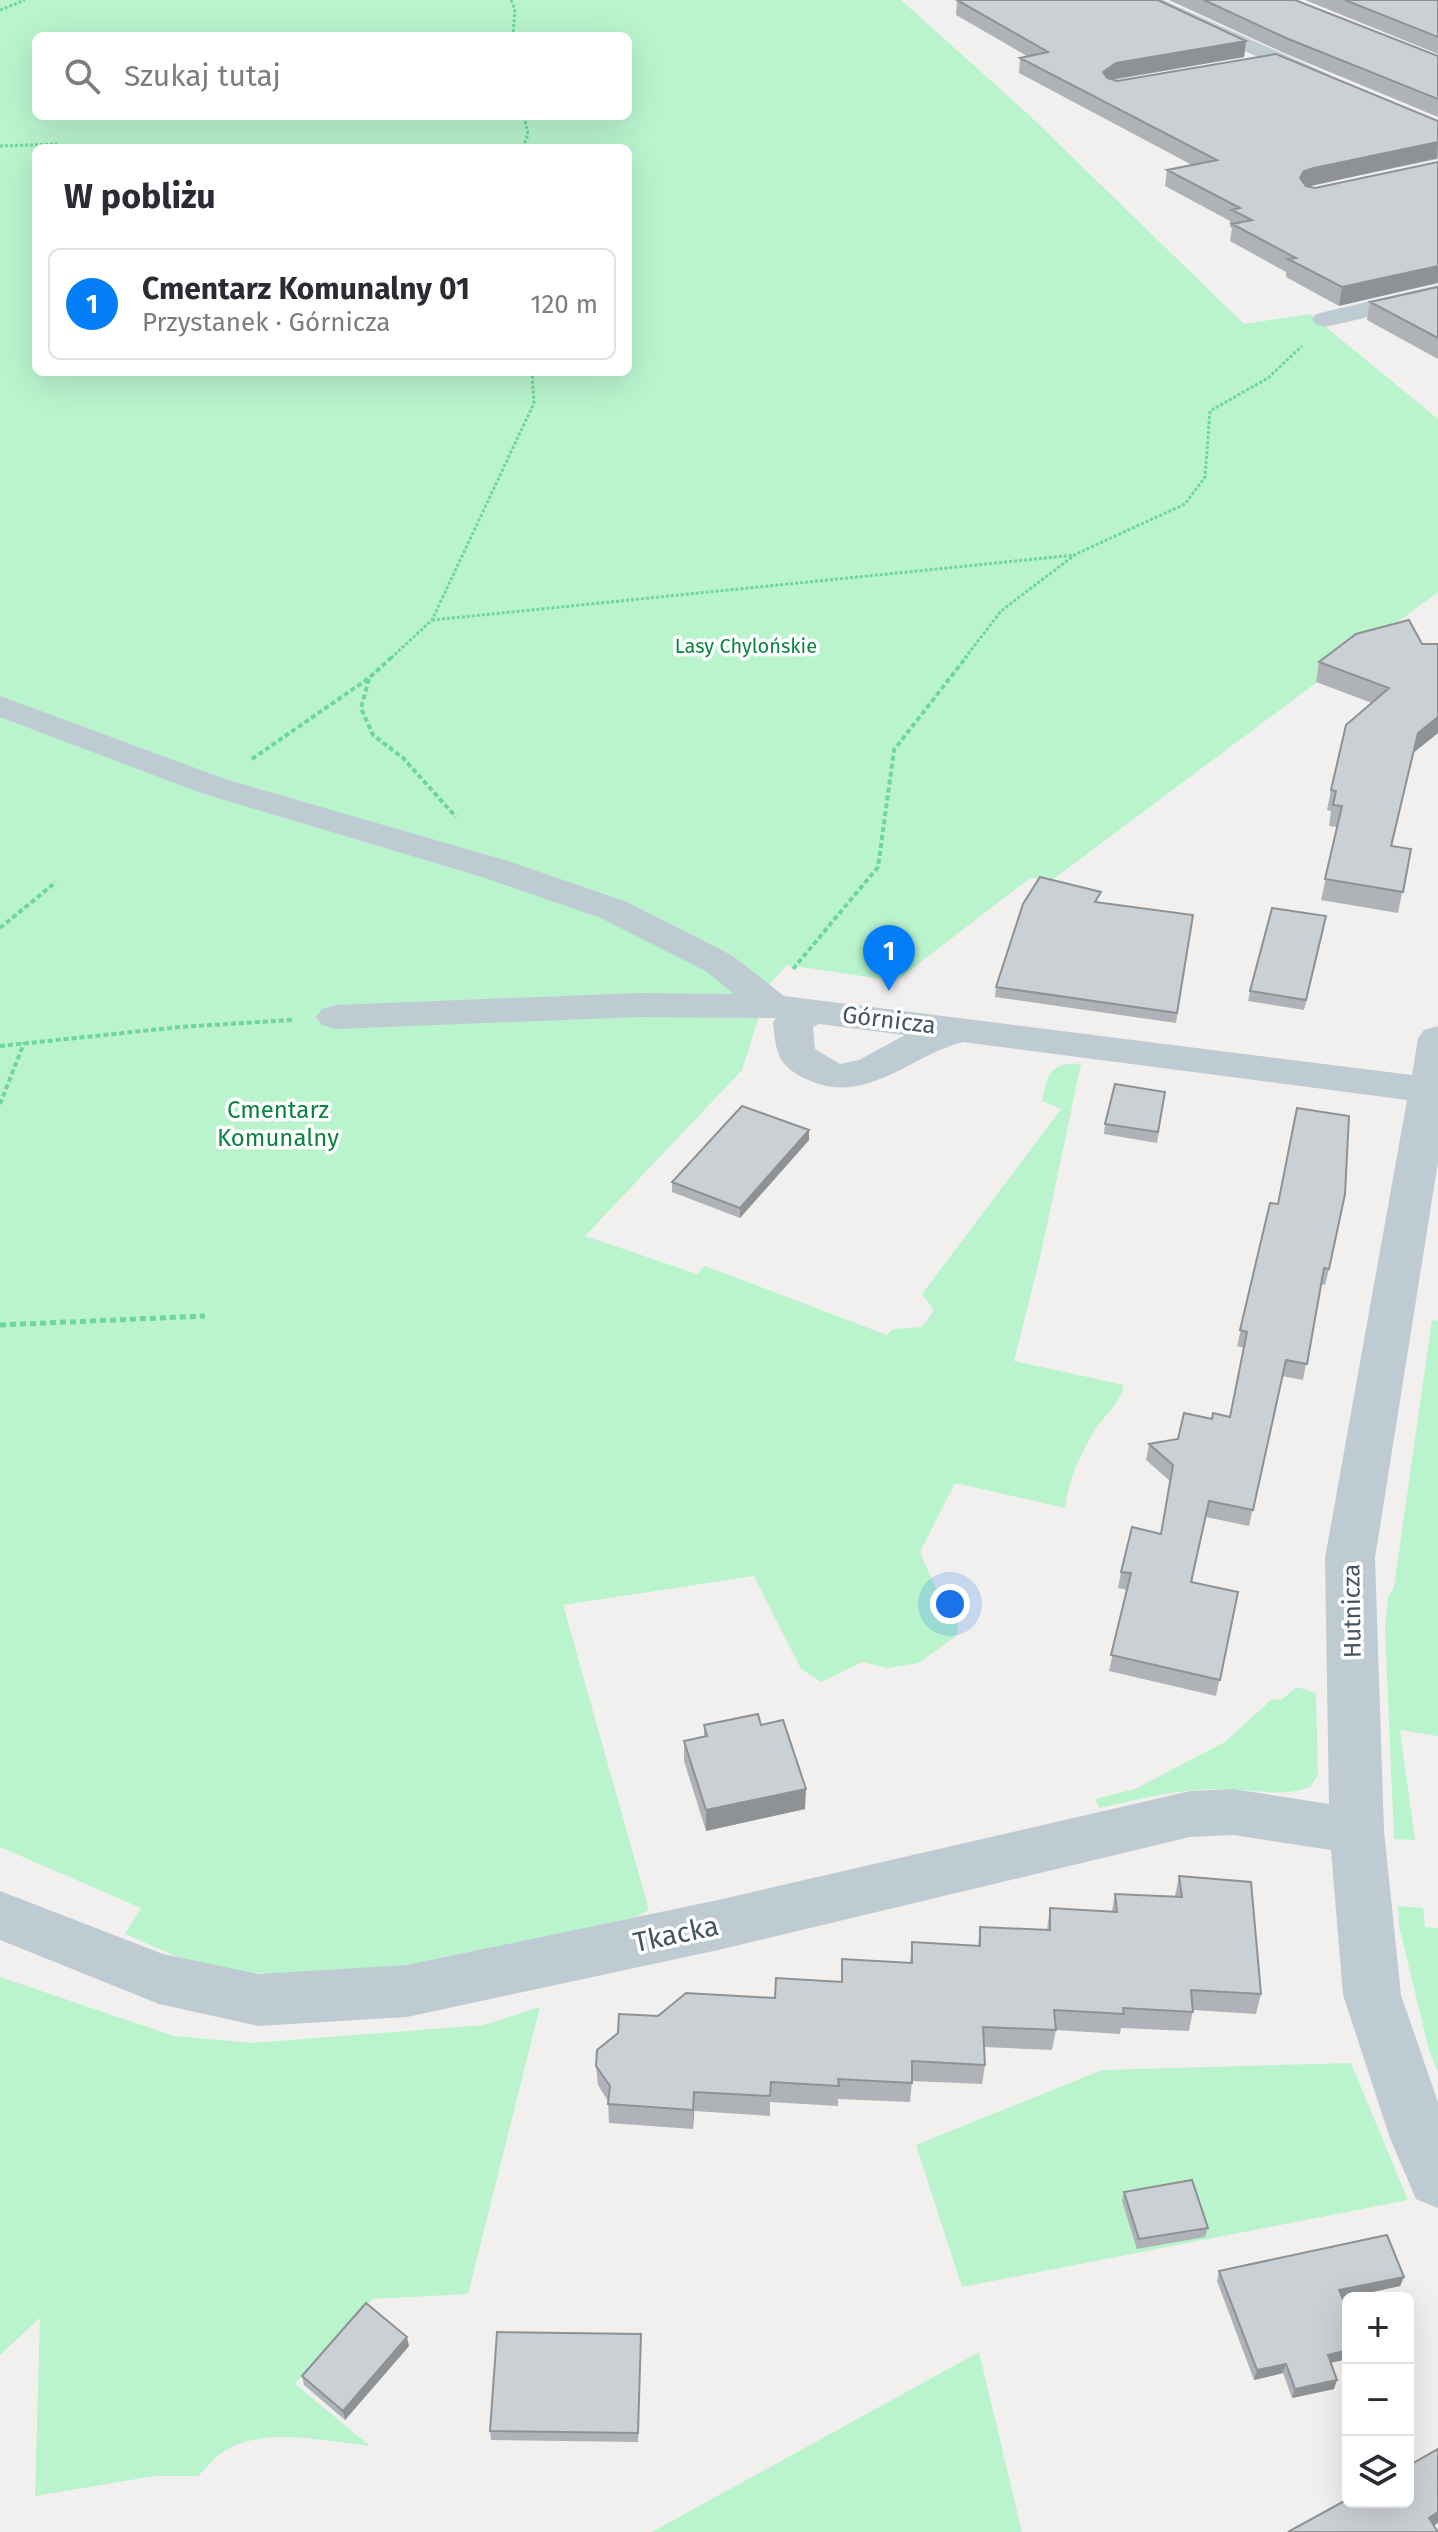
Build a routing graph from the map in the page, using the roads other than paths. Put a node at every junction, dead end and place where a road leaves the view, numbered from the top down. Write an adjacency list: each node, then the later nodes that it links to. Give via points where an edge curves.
1 (1147, 0): 4 (street)
2 (1244, 20): 3 (street)
3 (1329, 59)
4 (1276, 60): 5 (street); 6 (street)
5 (1247, 65)
6 (1349, 89)
7 (1438, 293): 8 (street)
8 (1325, 319)
9 (0, 706): 10 (street, via 213,786 495,869 614,910 720,964)
10 (770, 1003): 11 (street, Górnicza); 12 (street, Górnicza)
11 (813, 1011): 13 (street, Górnicza); 13 (street, via 793,1022 796,1054 816,1071 853,1077 879,1069 921,1042)
12 (336, 1017)
13 (964, 1029): 15 (street, Górnicza)
14 (1438, 1038): 15 (street, Hutnicza)
15 (1434, 1091): 16 (street, Hutnicza, via 1350,1558)
16 (1357, 1831): 17 (street, Tkacka, via 1233,1812 1190,1814 718,1925 392,1992 258,2000 159,1979); 18 (street, Hutnicza, via 1372,1995)
17 (0, 1915)
18 (1438, 2179)

